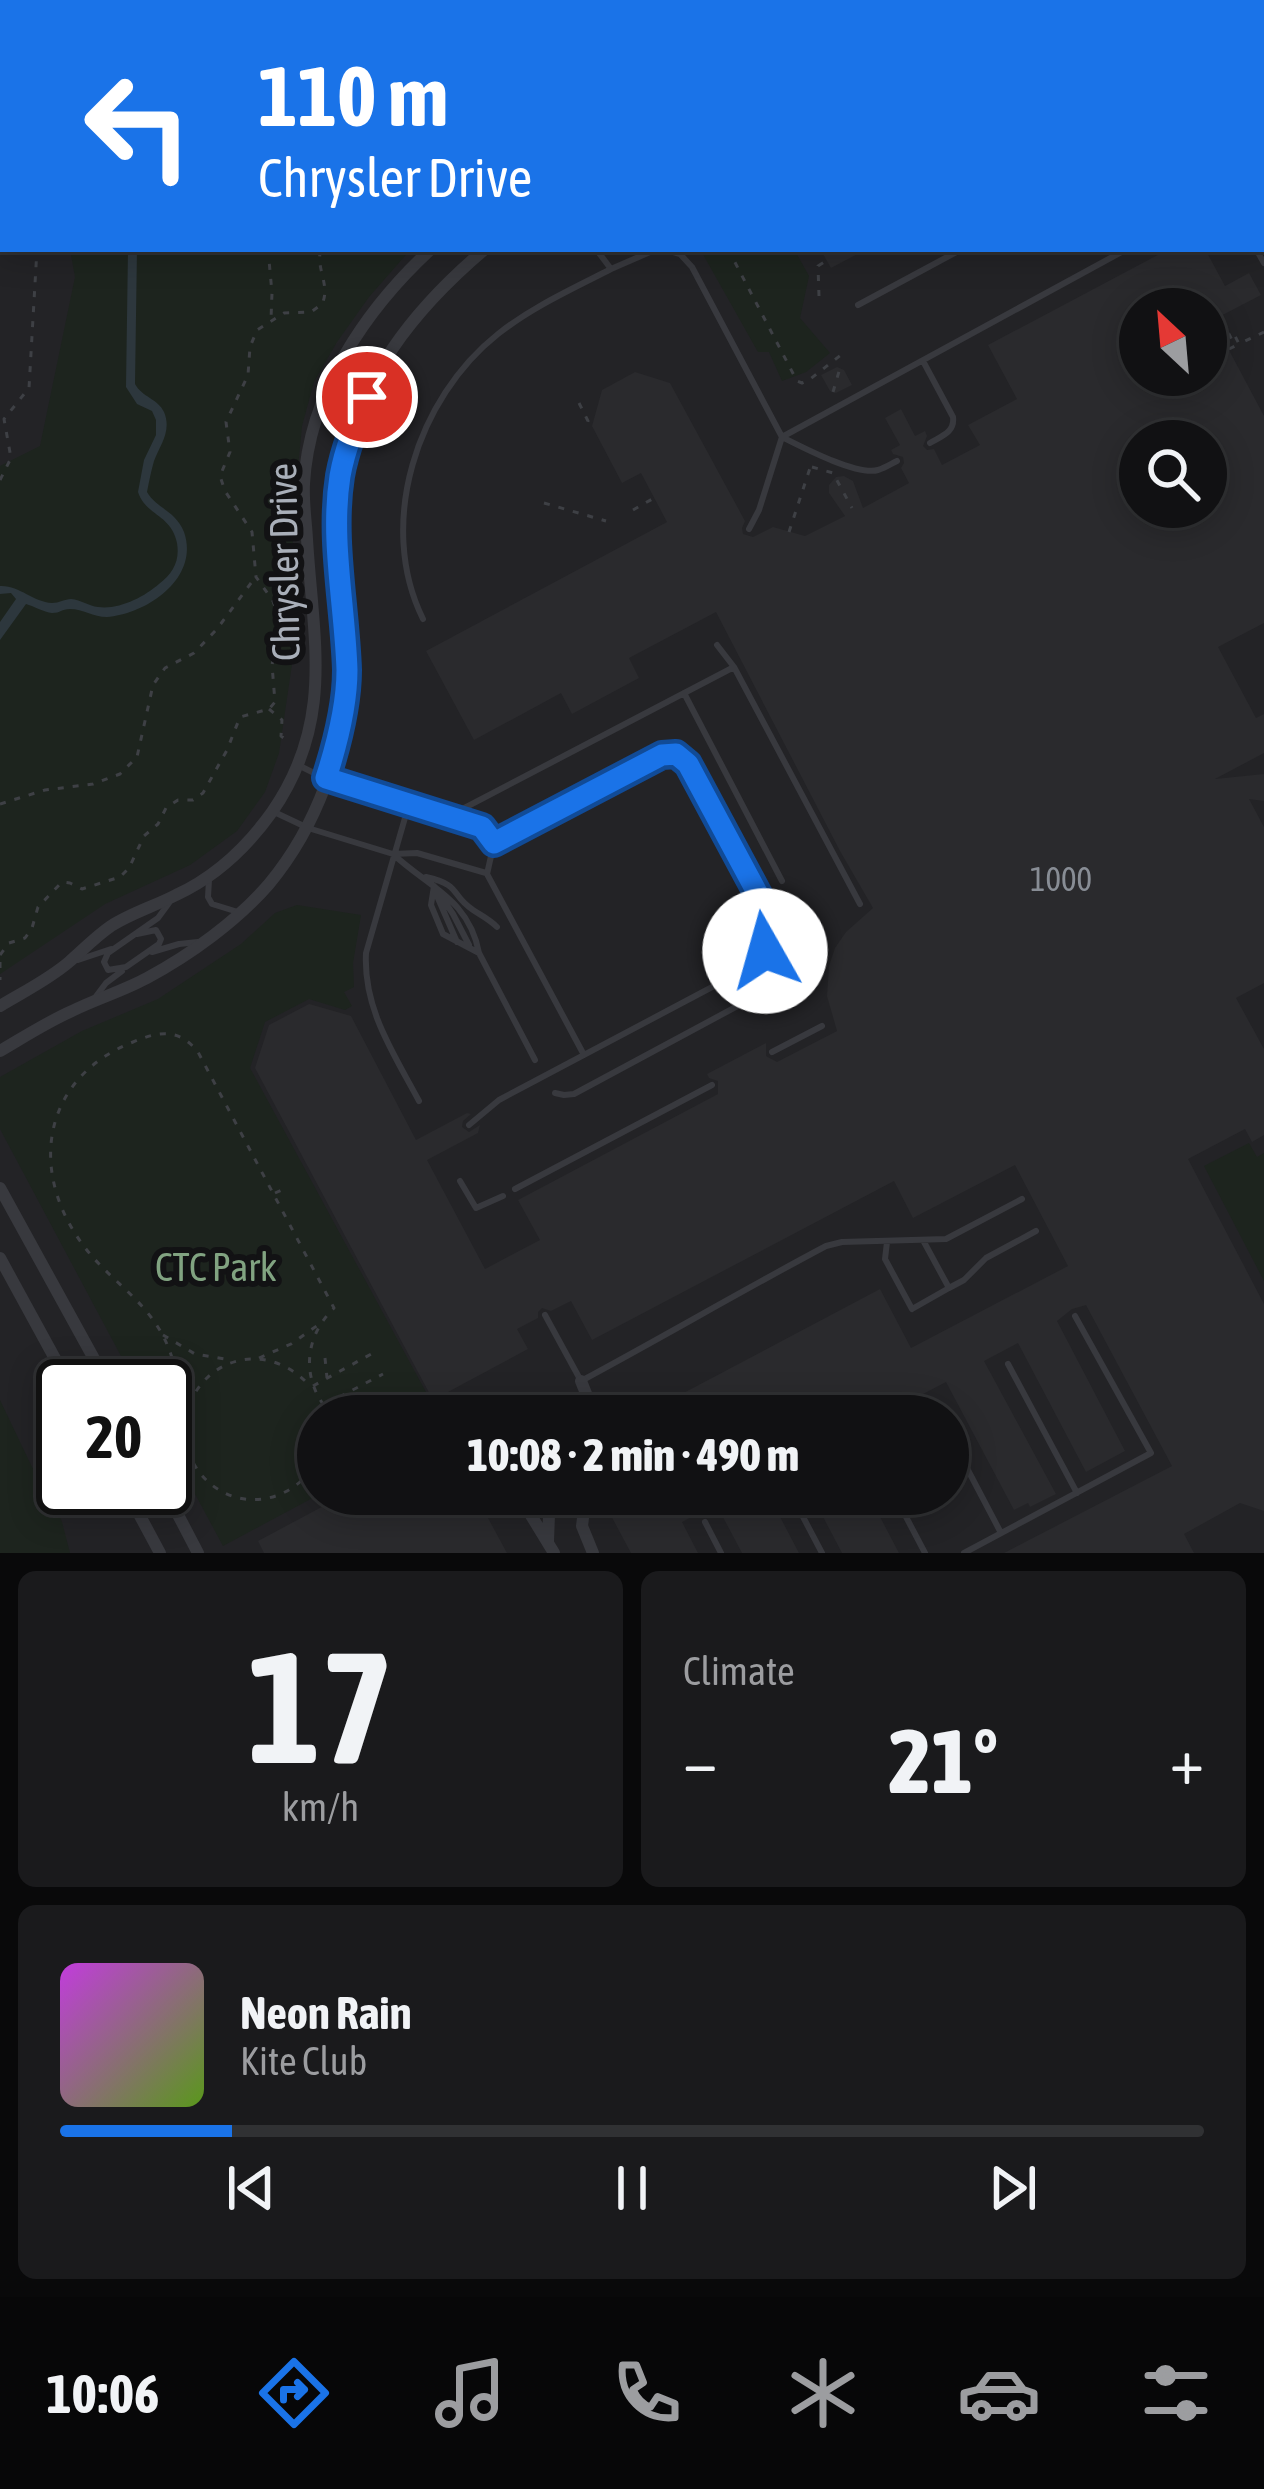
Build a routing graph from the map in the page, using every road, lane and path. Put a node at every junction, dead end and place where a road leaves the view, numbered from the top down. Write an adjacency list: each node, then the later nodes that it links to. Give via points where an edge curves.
1 (37, 252): 28 (path, via 29,388 4,419 11,458)
2 (268, 252): 16 (path)
3 (320, 252): 16 (path, via 322,304)
4 (428, 252): 43 (street, Chrysler Drive, via 351,344 314,433 304,485 318,669)
5 (481, 252): 44 (street, Chrysler Drive, via 408,324 353,428 337,528 347,675)
6 (598, 252): 13 (lane)
7 (653, 252): 13 (lane)
8 (672, 252): 25 (lane, via 692,267)
9 (730, 252): 19 (path, via 797,381)
10 (956, 252): 15 (lane)
11 (1121, 252): 20 (lane)
12 (826, 261): 14 (path, via 818,266)
13 (611, 269): 37 (lane, via 500,332 433,412 405,507 408,574)
14 (819, 296)
15 (859, 305)
16 (271, 320): 36 (path, via 250,347 248,375 226,422 230,452 220,476 252,532)
17 (1264, 332): 18 (path, via 1239,344 1232,332)
18 (1229, 349)
19 (846, 351)
20 (922, 362): 25 (lane); 26 (lane, via 954,424)
21 (840, 368): 22 (path)
22 (832, 392)
23 (579, 403): 24 (path)
24 (586, 430)
25 (782, 437): 27 (lane, via 864,470); 34 (lane)
26 (930, 442)
27 (897, 461)
28 (0, 480)
29 (654, 497): 32 (path)
30 (544, 502): 33 (path)
31 (852, 508): 35 (path, via 833,473 811,465)
32 (634, 510)
33 (606, 521)
34 (749, 529)
35 (789, 532)
36 (256, 577): 41 (path, via 280,622); 45 (path, via 194,653 165,668 153,685 137,757 121,774)
37 (423, 619)
38 (718, 645): 39 (lane)
39 (734, 667): 40 (lane); 58 (lane)
40 (684, 693): 48 (lane); 55 (lane)
41 (269, 710): 42 (path); 67 (path, via 240,717 207,788 166,808 125,874 82,889 62,882 38,907 25,938)
42 (290, 742)
43 (297, 765): 44 (lane); 47 (street, Chrysler Drive)
44 (326, 778): 46 (lane); 49 (street, Chrysler Drive)
45 (0, 804)
46 (409, 804): 48 (lane); 51 (lane)
47 (272, 812): 49 (lane); 54 (street, Chrysler Drive)
48 (449, 816): 50 (lane, via 482,827)
49 (308, 828): 51 (lane); 59 (street, Chrysler Drive)
50 (494, 843): 52 (lane); 78 (lane, via 676,754 767,911 765,951 748,968)
51 (393, 854): 52 (lane); 53 (lane); 82 (lane, via 366,953 366,985)
52 (487, 874): 78 (lane)
53 (422, 876): 56 (lane); 60 (lane, via 451,885)
54 (209, 877): 57 (street, Chrysler Drive); 59 (lane, via 212,904)
55 (782, 880)
56 (434, 886): 63 (lane); 63 (lane, via 432,913 443,934); 66 (lane, via 457,905)
57 (174, 897): 61 (lane); 69 (street, Chrysler Drive, via 114,924)
58 (860, 904)
59 (239, 912): 62 (street, Chrysler Drive)
60 (497, 927)
61 (137, 934): 64 (lane); 65 (lane, via 160,934)
62 (204, 941): 65 (lane); 72 (street, Chrysler Drive)
63 (470, 946): 66 (lane)
64 (115, 948): 69 (lane); 70 (lane, via 105,966)
65 (149, 953): 70 (lane)
66 (479, 953): 79 (lane)
67 (0, 955)
68 (0, 962): 71 (path)
69 (69, 962): 74 (street, Chrysler Drive)
70 (126, 967): 72 (lane)
71 (0, 980)
72 (91, 1002): 76 (street, Chrysler Drive)
73 (745, 1002): 81 (lane, via 574,1094)
74 (0, 1006)
75 (822, 1026): 77 (lane)
76 (0, 1051)
77 (772, 1052)
78 (584, 1055): 83 (lane)
79 (535, 1060)
80 (712, 1084): 87 (lane)
81 (555, 1093)
82 (419, 1101)
83 (469, 1125)
84 (460, 1181): 89 (lane, via 476,1208)
85 (0, 1188): 103 (street)
86 (286, 1188): 88 (path)
87 (515, 1189)
88 (273, 1194): 98 (path, via 334,1307); 99 (path, via 198,1052 178,1034 117,1049 76,1083 52,1128 55,1193 86,1249)
89 (502, 1196)
90 (1022, 1198): 92 (lane, via 956,1235)
91 (1036, 1231): 95 (lane)
92 (924, 1241): 93 (lane); 95 (lane)
93 (886, 1242): 95 (lane, via 885,1259 912,1309); 109 (lane, via 826,1246)
94 (0, 1258): 102 (street)
95 (949, 1288)
96 (545, 1315): 109 (lane)
97 (1075, 1316): 119 (lane, via 1151,1453)
98 (322, 1321): 105 (path, via 285,1347); 110 (path, via 309,1352)
99 (159, 1329): 104 (path); 105 (path, via 201,1356)
100 (373, 1353): 108 (path)
101 (325, 1358): 108 (path)
102 (55, 1359)
103 (95, 1359)
104 (172, 1359)
105 (248, 1359): 111 (path, via 288,1367); 115 (path, via 228,1364)
106 (1008, 1364): 119 (lane)
107 (383, 1374): 113 (path)
108 (327, 1378): 110 (path)
109 (581, 1381): 114 (street)
110 (313, 1386): 112 (path)
111 (316, 1395)
112 (317, 1395)
113 (344, 1395)
114 (587, 1395)
115 (192, 1398)
116 (192, 1460): 118 (path, via 212,1486 250,1500)
117 (969, 1472): 128 (lane)
118 (297, 1485)
119 (1077, 1493): 128 (lane)
120 (140, 1515): 130 (street)
121 (178, 1515): 131 (street)
122 (531, 1515): 129 (street)
123 (549, 1515): 129 (street)
124 (583, 1515): 132 (street)
125 (802, 1515): 134 (lane)
126 (905, 1515): 135 (lane)
127 (704, 1522): 133 (lane)
128 (1001, 1533): 136 (lane)
129 (551, 1548)
130 (160, 1553)
131 (198, 1553)
132 (593, 1553)
133 (721, 1553)
134 (822, 1553)
135 (925, 1553)
136 (964, 1553)

